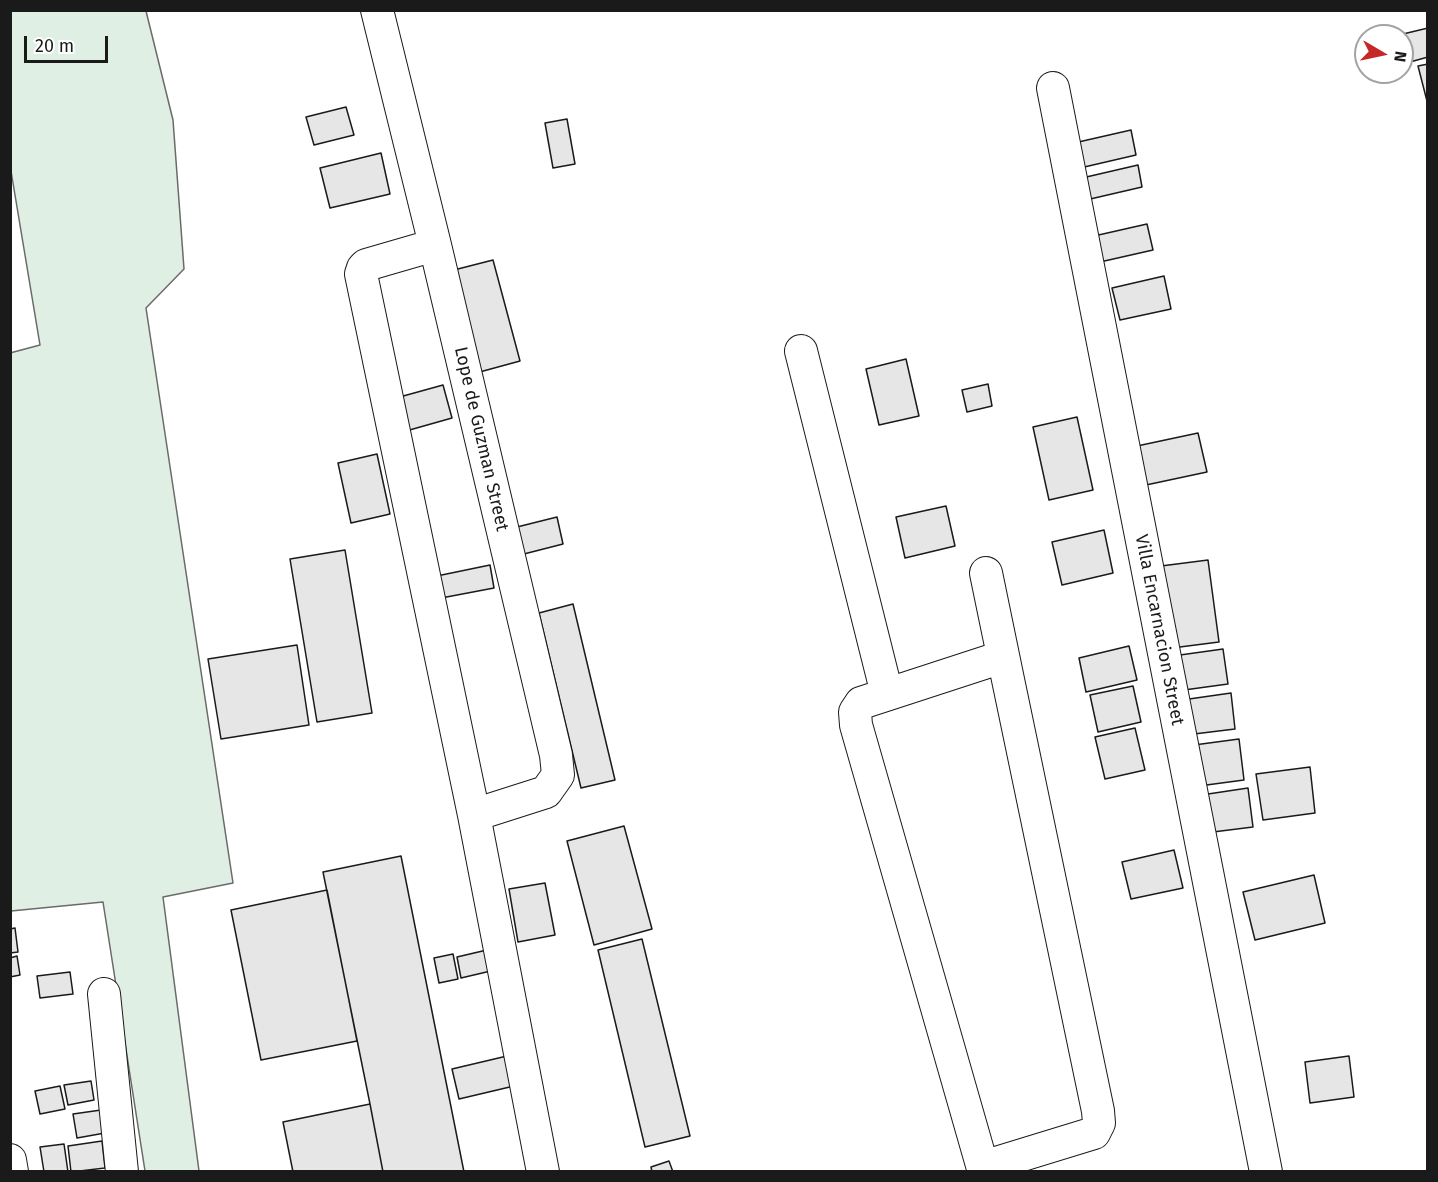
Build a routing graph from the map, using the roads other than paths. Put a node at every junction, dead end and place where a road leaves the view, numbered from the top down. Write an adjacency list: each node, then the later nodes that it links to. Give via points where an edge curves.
1 (377, 10): 3 (street, Lope de Guzman Street)
2 (1053, 88): 15 (street, Villa Encarnacion Street)
3 (435, 245): 8 (street, via 366,265 361,274); 8 (street, Lope de Guzman Street, via 558,775 546,792)
4 (801, 351): 7 (street)
5 (986, 573): 6 (street)
6 (1006, 670): 7 (street, via 993,660); 11 (street, via 1099,1123 1094,1133)
7 (887, 694): 11 (street, via 861,703 855,712 856,725)
8 (474, 815): 14 (street)
9 (104, 994): 13 (street)
10 (10, 1160): 12 (street)
11 (983, 1169)
12 (12, 1172)
13 (122, 1172)
14 (543, 1172)
15 (1266, 1172)

